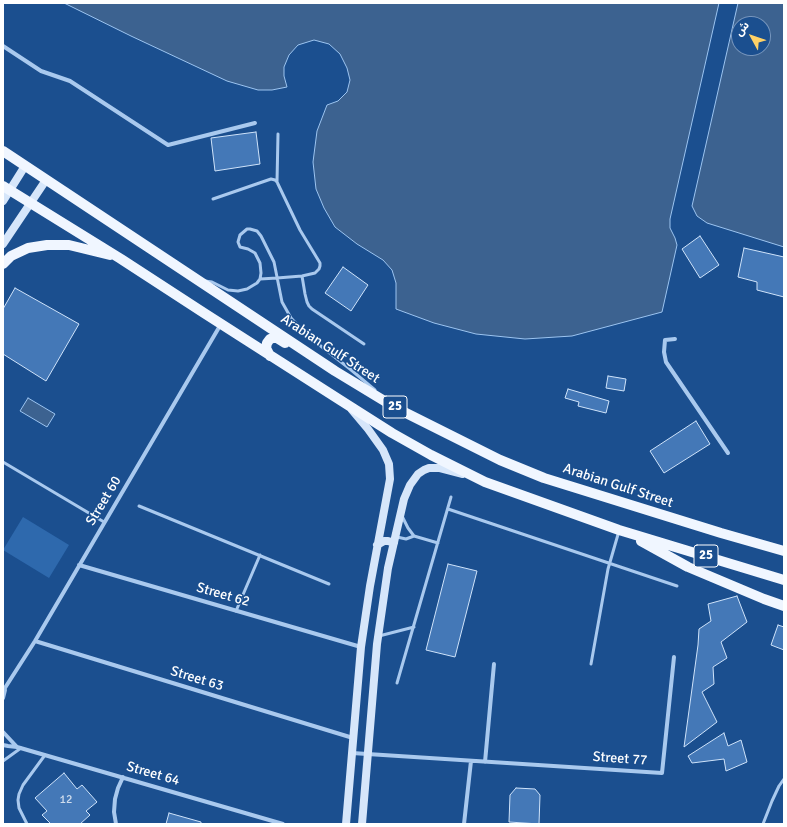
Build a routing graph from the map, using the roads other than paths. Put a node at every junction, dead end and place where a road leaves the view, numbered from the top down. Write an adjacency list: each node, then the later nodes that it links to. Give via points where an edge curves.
1 (3, 46): 2 (street, via 41,71 70,81 168,145)
2 (255, 123)
3 (278, 134): 7 (lane)
4 (3, 151): 5 (main road, Arabian Gulf Street / 25)
5 (26, 166): 6 (main road, Arabian Gulf Street / 25); 8 (main road)
6 (46, 180): 11 (main road); 18 (main road, Arabian Gulf Street / 25)
7 (277, 182): 9 (lane, via 271,180); 15 (lane, via 300,230 320,263 315,273)
8 (7, 188): 10 (main road); 11 (main road, 25)
9 (213, 199)
10 (3, 201)
11 (30, 203): 12 (main road); 13 (main road, 25)
12 (3, 244)
13 (121, 259): 14 (main road, via 69,245 47,245 28,248 11,256); 19 (main road, 25)
14 (3, 264)
15 (302, 276): 16 (lane); 21 (lane, via 309,306)
16 (277, 278): 17 (lane); 17 (lane, via 274,262 262,236 257,231 247,229 240,235 238,244 255,253 261,268); 25 (lane, via 282,302 291,318 308,336)
17 (260, 279): 18 (lane, via 247,289 238,291)
18 (201, 282): 23 (main road, Arabian Gulf Street / 25)
19 (221, 324): 22 (main road, 25); 33 (street, Street 60)
20 (675, 339): 26 (street, via 666,340 666,362)
21 (364, 344)
22 (270, 356): 23 (main road, via 266,351 266,345 276,338 323,368); 24 (main road, 25)
23 (335, 371): 25 (main road, Arabian Gulf Street / 25)
24 (346, 404): 28 (main road, 25, via 431,455); 38 (main road, via 377,440 390,471)
25 (396, 408): 39 (main road, Arabian Gulf Street / 25, via 500,460 544,478)
26 (728, 454)
27 (3, 462): 33 (lane)
28 (485, 482): 32 (main road, via 445,469 427,469 418,474 410,485); 34 (main road, 25)
29 (451, 497): 31 (lane)
30 (139, 506): 40 (lane)
31 (448, 509): 37 (lane); 41 (lane)
32 (401, 510): 35 (lane); 36 (main road)
33 (104, 522): 42 (street, Street 60)
34 (624, 532): 41 (lane); 43 (main road, 25); 46 (main road, via 688,567)
35 (414, 536): 36 (lane); 37 (lane)
36 (394, 540): 38 (main road); 49 (main road)
37 (438, 543): 48 (lane)
38 (377, 545): 51 (main road)
39 (784, 552)
40 (260, 555): 44 (lane); 47 (lane)
41 (610, 564): 45 (lane); 54 (lane)
42 (79, 565): 47 (street, Street 62); 50 (street, Street 60)
43 (784, 580)
44 (329, 584)
45 (677, 586)
46 (784, 606)
47 (236, 611): 51 (street, Street 62)
48 (414, 627): 49 (lane); 55 (lane)
49 (378, 637): 63 (main road)
50 (35, 641): 56 (street, Street 60); 59 (street, Street 63)
51 (361, 647): 59 (main road)
52 (674, 657): 67 (street, Street 77, via 662,773)
53 (494, 664): 67 (street)
54 (591, 664)
55 (397, 682)
56 (4, 690): 57 (street)
57 (3, 698)
58 (3, 732): 61 (street)
59 (353, 738): 62 (main road)
60 (3, 745): 61 (street, Street 64)
61 (19, 747): 64 (street, Street 64); 65 (lane)
62 (352, 753): 63 (street, Street 77); 73 (main road)
63 (368, 754): 66 (street, Street 77); 74 (main road)
64 (45, 755): 68 (street, Street 64); 70 (lane, via 19,794 19,808)
65 (3, 761)
66 (471, 761): 67 (street, Street 77); 75 (street)
67 (485, 762)
68 (123, 777): 71 (street, via 115,799); 72 (street, Street 64)
69 (784, 779): 76 (lane)
70 (27, 824)
71 (116, 824)
72 (283, 824)
73 (346, 824)
74 (362, 824)
75 (464, 824)
76 (763, 824)

